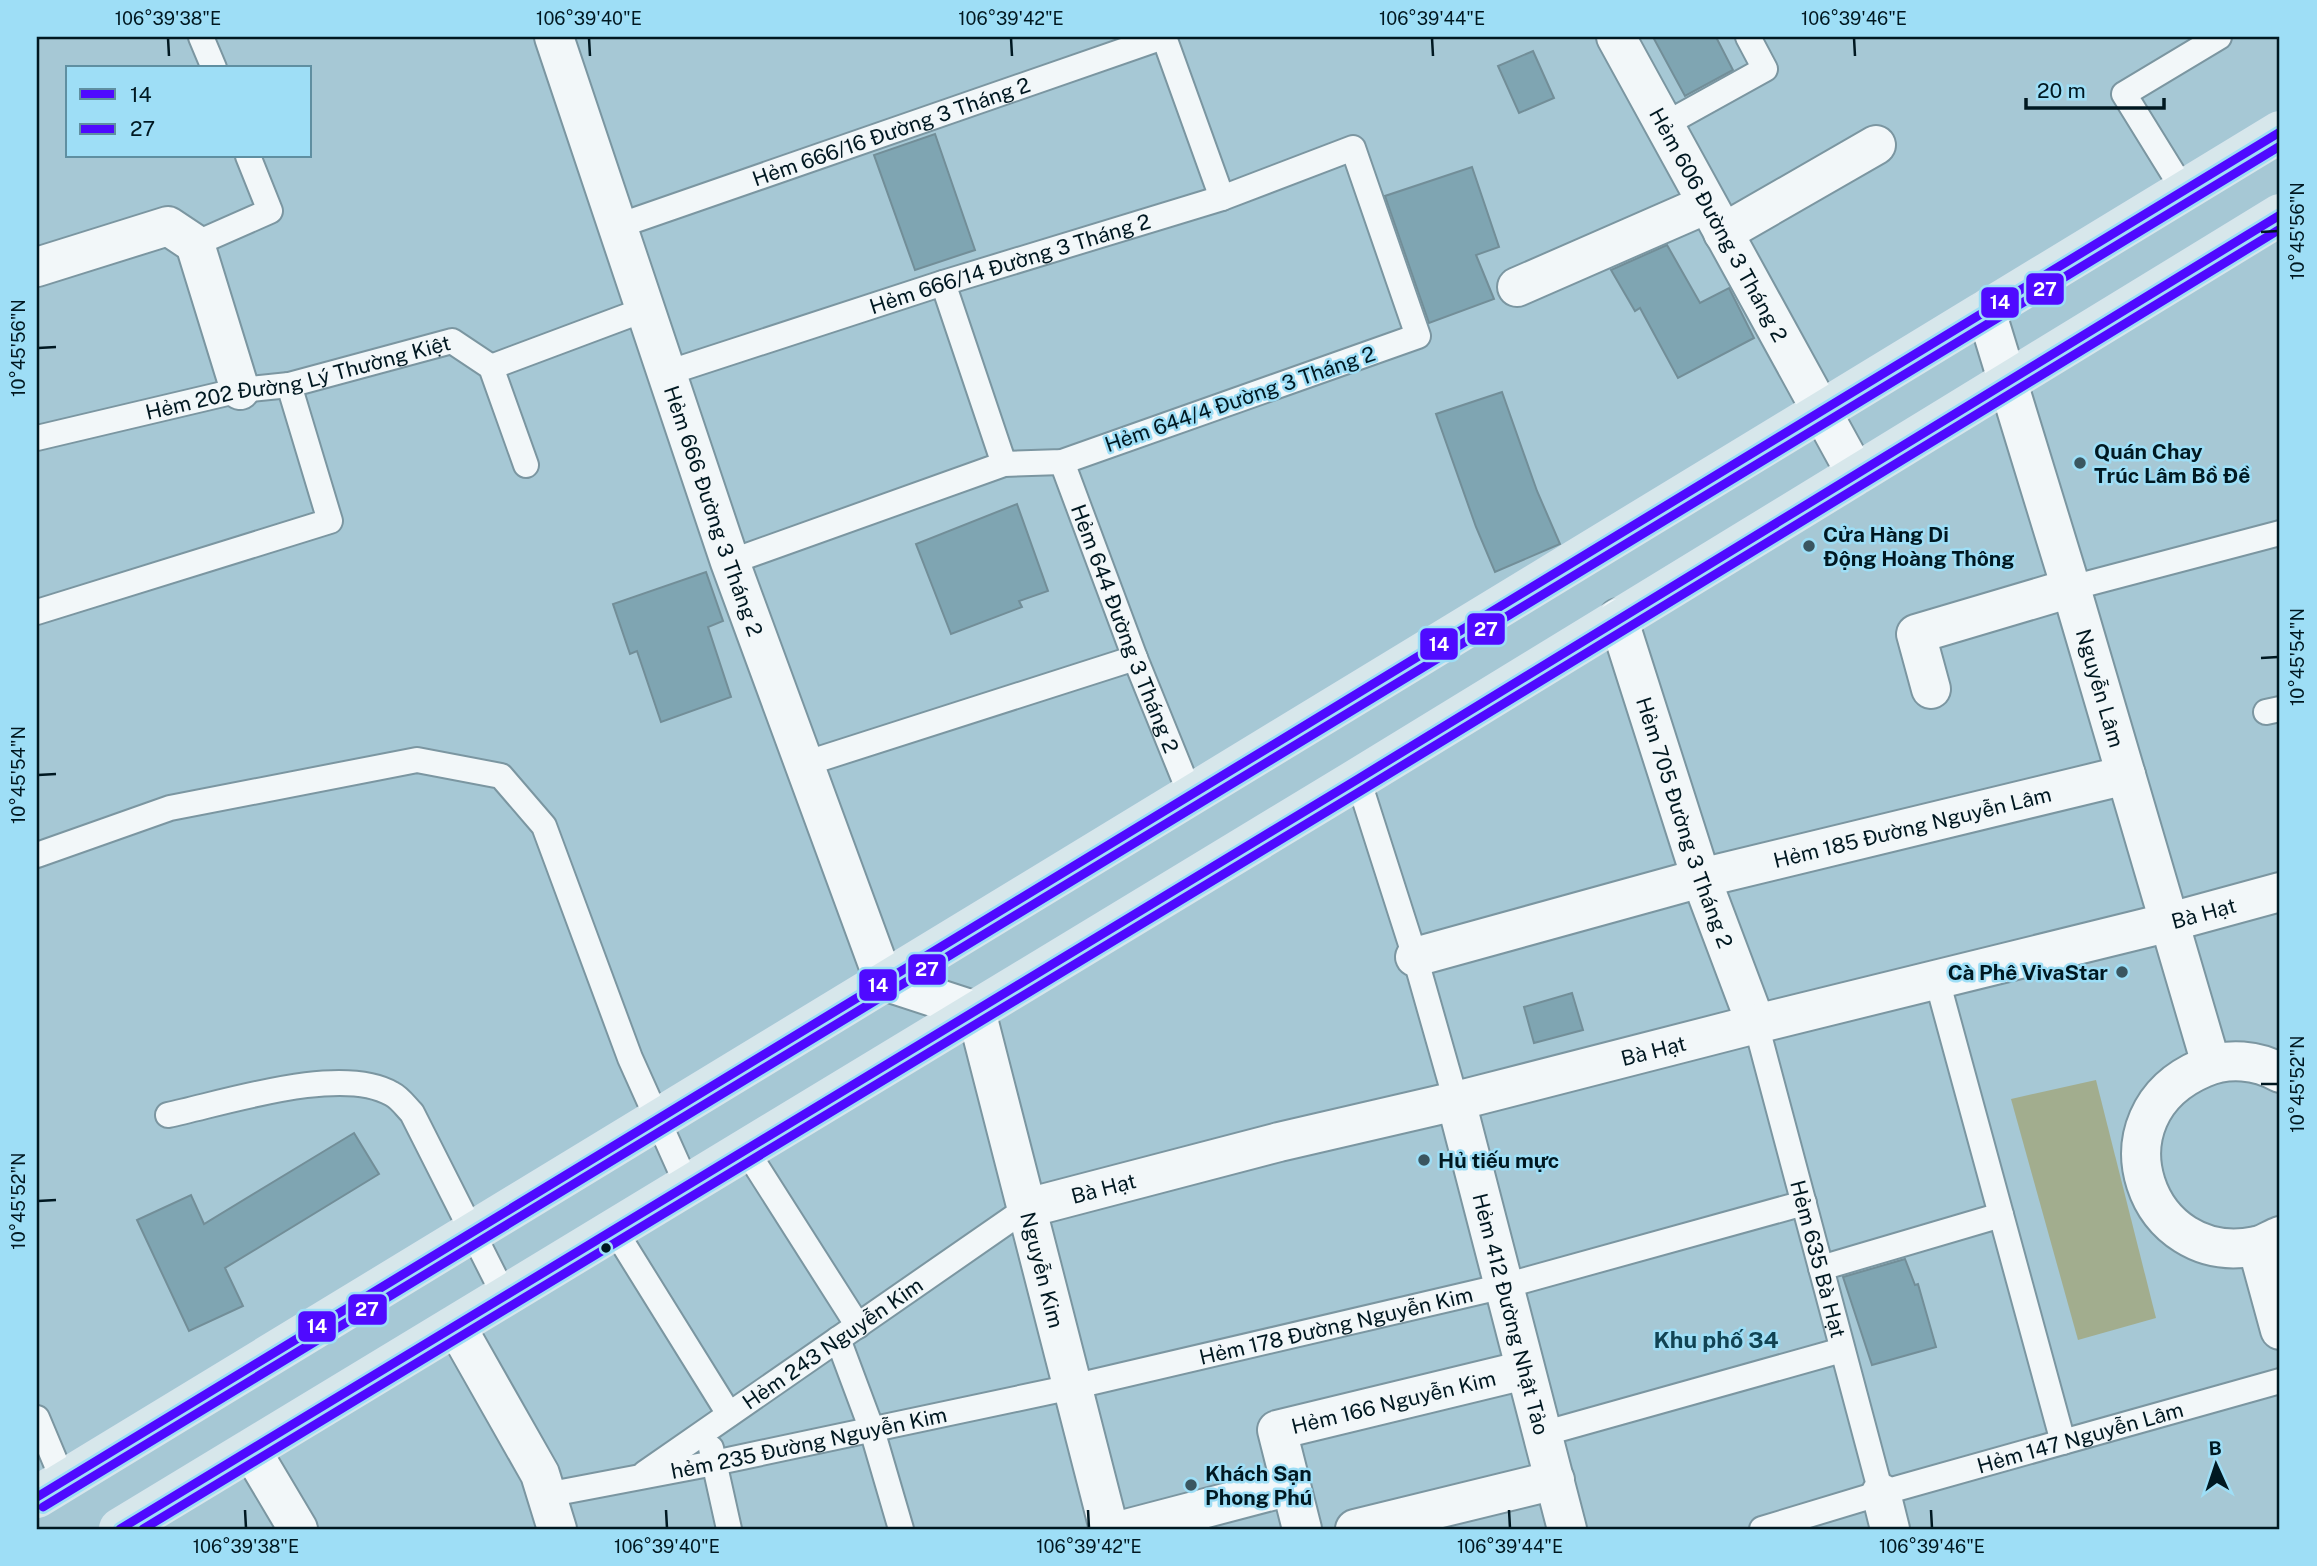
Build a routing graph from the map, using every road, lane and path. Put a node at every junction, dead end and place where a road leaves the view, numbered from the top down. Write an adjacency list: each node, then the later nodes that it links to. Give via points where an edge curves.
1 (201, 37): 7 (lane)
2 (1164, 37): 13 (lane, Hẻm 666/16 Đường 3 Tháng 2); 16 (lane, Hẻm 666/16 Đường 3 Tháng 2)
3 (1616, 37): 8 (street, Hẻm 606 Đường 3 Tháng 2)
4 (1748, 37): 8 (lane, via 1765,69)
5 (2219, 37): 12 (lane, via 2124,94)
6 (561, 39): 16 (street, Hẻm 666 Đường 3 Tháng 2)
7 (213, 66)
8 (1664, 125): 15 (street, Hẻm 606 Đường 3 Tháng 2)
9 (2280, 132): 12 (main road)
10 (1875, 145): 15 (street)
11 (249, 158): 17 (lane, via 270,211)
12 (2184, 191): 22 (main road)
13 (1222, 198): 19 (lane, Hẻm 666/14 Đường 3 Tháng 2); 23 (lane, Hẻm 666/14 Đường 3 Tháng 2, via 1353,148)
14 (2280, 215): 26 (main road)
15 (1715, 219): 20 (street); 29 (street, Hẻm 606 Đường 3 Tháng 2)
16 (618, 226): 21 (street, Hẻm 666 Đường 3 Tháng 2)
17 (195, 244): 18 (street, via 168,226); 28 (street)
18 (37, 267)
19 (943, 283): 25 (lane, Hẻm 666/14 Đường 3 Tháng 2); 32 (lane)
20 (1517, 287)
21 (646, 309): 24 (lane); 25 (street, Hẻm 666 Đường 3 Tháng 2)
22 (1986, 311): 26 (street, Nguyễn Lâm); 29 (main road)
23 (1418, 336): 31 (lane, Hẻm 644/4 Đường 3 Tháng 2)
24 (491, 367): 27 (lane, Hẻm 202 Đường Lý Thường Kiệt, via 452,341); 33 (lane)
25 (667, 373): 36 (street, Hẻm 666 Đường 3 Tháng 2)
26 (2008, 381): 34 (main road); 37 (street, Nguyễn Lâm)
27 (289, 385): 28 (lane, Hẻm 202 Đường Lý Thường Kiệt); 38 (lane, via 330,522)
28 (240, 390): 30 (lane, Hẻm 202 Đường Lý Thường Kiệt)
29 (1822, 410): 34 (street, Hẻm 606 Đường 3 Tháng 2); 45 (main road)
30 (37, 439)
31 (1062, 462): 32 (lane, Hẻm 644/4 Đường 3 Tháng 2); 40 (lane, Hẻm 644 Đường 3 Tháng 2)
32 (1004, 464): 36 (lane, Hẻm 644/4 Đường 3 Tháng 2)
33 (526, 465)
34 (1856, 474): 39 (main road)
35 (2280, 533): 37 (lane)
36 (730, 562): 42 (street, Hẻm 666 Đường 3 Tháng 2)
37 (2071, 588): 41 (street, via 1916,634); 43 (street, Nguyễn Lâm)
38 (37, 612)
39 (1618, 618): 44 (main road); 47 (street, Hẻm 705 Đường 3 Tháng 2)
40 (1135, 658): 42 (lane); 45 (lane, Hẻm 644 Đường 3 Tháng 2)
41 (1931, 689)
42 (804, 764): 52 (street, Hẻm 666 Đường 3 Tháng 2)
43 (2126, 775): 47 (street, Hẻm 185 Đường Nguyễn Lâm); 49 (street, Nguyễn Lâm)
44 (1358, 779): 50 (lane); 53 (main road)
45 (1191, 796): 52 (main road)
46 (37, 855): 59 (lane, via 170,808 417,760 501,776 544,826)
47 (1701, 878): 50 (street, Hẻm 185 Đường Nguyễn Lâm); 54 (street, Hẻm 705 Đường 3 Tháng 2)
48 (2280, 892): 49 (street, Bà Hạt)
49 (2171, 922): 51 (street, Bà Hạt); 55 (street, Nguyễn Lâm)
50 (1415, 957): 57 (lane)
51 (1937, 980): 54 (street, Bà Hạt); 64 (lane)
52 (884, 981): 53 (street); 59 (main road)
53 (976, 1011): 60 (main road); 63 (street, Nguyễn Kim)
54 (1756, 1024): 57 (street, Bà Hạt); 62 (lane, Hẻm 635 Bà Hạt)
55 (2211, 1065): 56 (street, via 2240,1061); 67 (street, via 2184,1076 2162,1095 2147,1121 2141,1149 2144,1178 2155,1205 2174,1227 2199,1242 2228,1248)
56 (2280, 1073)
57 (1456, 1101): 63 (street, Bà Hạt); 69 (street, Hẻm 412 Đường Nhật Tảo)
58 (168, 1115): 66 (lane, via 316,1082 365,1084 393,1094 412,1113)
59 (657, 1121): 61 (lane); 66 (main road)
60 (746, 1150): 61 (main road); 73 (lane)
61 (687, 1185): 65 (main road)
62 (1804, 1203): 68 (lane, Hẻm 635 Bà Hạt); 69 (lane, Hẻm 178 Đường Nguyễn Kim)
63 (1027, 1208): 73 (lane, Hẻm 243 Nguyễn Kim); 77 (street, Nguyễn Kim)
64 (2001, 1215): 68 (lane); 83 (lane)
65 (614, 1229): 70 (main road); 78 (lane)
66 (473, 1232): 70 (lane); 89 (main road)
67 (2269, 1241): 72 (street)
68 (1821, 1268): 74 (lane, Hẻm 635 Bà Hạt)
69 (1504, 1286): 75 (street, Hẻm 412 Đường Nhật Tảo); 77 (lane, Hẻm 178 Đường Nguyễn Kim)
70 (505, 1297): 71 (main road)
71 (456, 1326): 84 (main road); 91 (street, via 540,1474)
72 (2280, 1330)
73 (848, 1332): 78 (lane, Hẻm 243 Nguyễn Kim); 81 (lane)
74 (1842, 1350): 82 (lane); 90 (lane, Hẻm 635 Bà Hạt)
75 (1525, 1370): 82 (street, Hẻm 412 Đường Nhật Tảo); 88 (street, Hẻm 166 Nguyễn Kim, via 1277,1430)
76 (2280, 1381): 83 (lane, Hẻm 147 Nguyễn Lâm)
77 (1072, 1387): 81 (lane, hẻm 235 Đường Nguyễn Kim); 97 (street, Nguyễn Kim)
78 (730, 1415): 80 (lane, Hẻm 243 Nguyễn Kim)
79 (37, 1418): 89 (lane)
80 (708, 1429): 85 (lane); 86 (lane, Hẻm 243 Nguyễn Kim)
81 (872, 1430): 85 (lane, hẻm 235 Đường Nguyễn Kim); 96 (lane)
82 (1542, 1434): 87 (street, Hẻm 412 Đường Nhật Tảo)
83 (2063, 1442): 90 (lane, Hẻm 147 Nguyễn Lâm)
84 (251, 1450): 93 (main road); 94 (street)
85 (714, 1463): 86 (lane, hẻm 235 Đường Nguyễn Kim); 95 (lane)
86 (638, 1478): 91 (lane, hẻm 235 Đường Nguyễn Kim)
87 (1555, 1480): 92 (street); 100 (street, Hẻm 412 Đường Nhật Tảo)
88 (1290, 1486): 98 (street); 99 (street, Hẻm 166 Nguyễn Kim)
89 (50, 1489)
90 (1881, 1493): 101 (lane, Hẻm 147 Nguyễn Lâm); 102 (street)
91 (551, 1512)
92 (1374, 1527)
93 (120, 1529)
94 (298, 1529)
95 (729, 1529)
96 (901, 1529)
97 (1109, 1529)
98 (1126, 1529)
99 (1302, 1529)
100 (1567, 1529)
101 (1762, 1529)
102 (1890, 1529)

